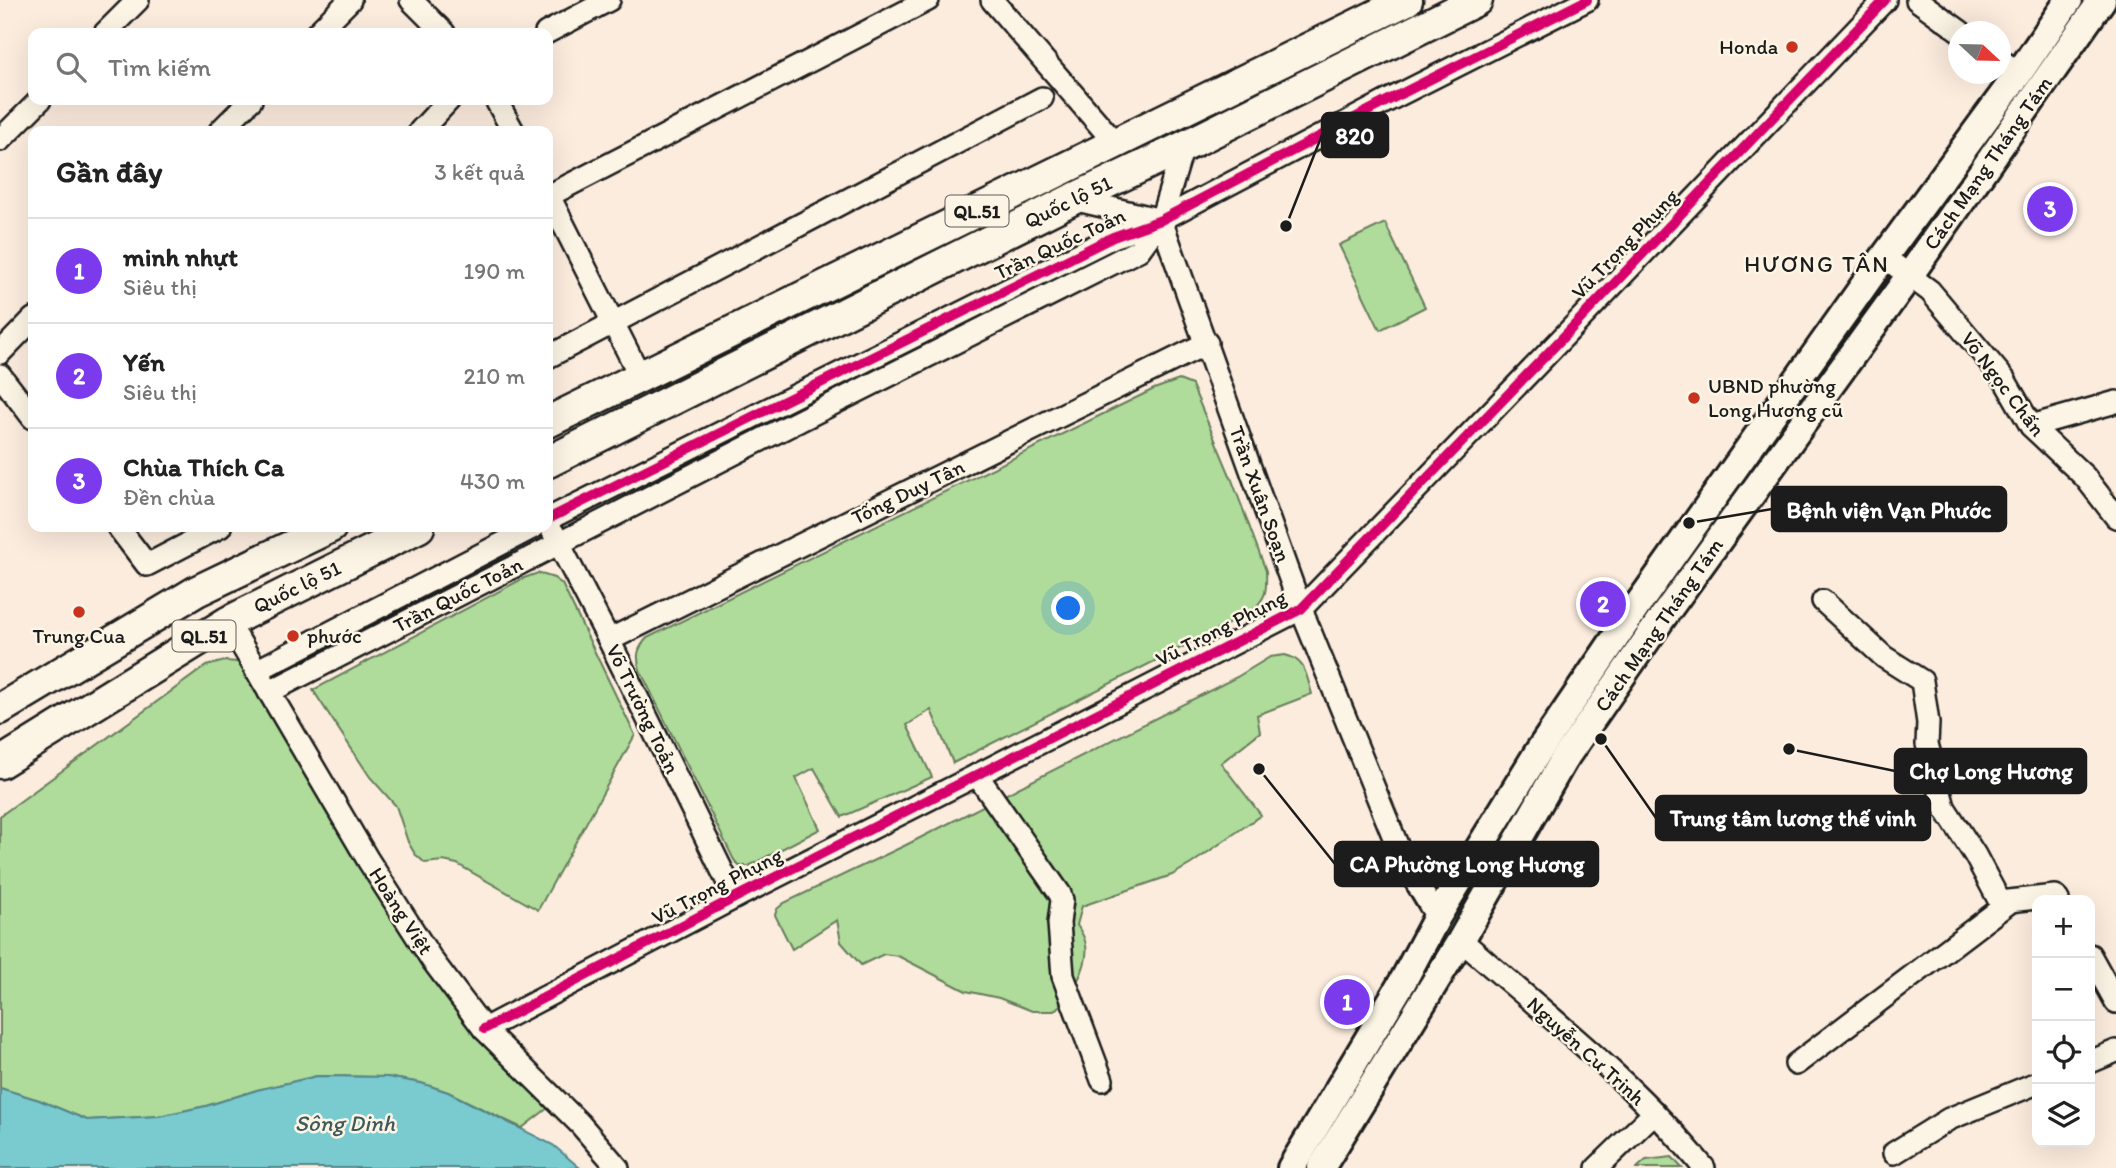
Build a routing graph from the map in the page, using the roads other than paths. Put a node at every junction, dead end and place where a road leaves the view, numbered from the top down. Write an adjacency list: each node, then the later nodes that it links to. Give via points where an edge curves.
1 (138, 0): 15 (street)
2 (350, 0): 16 (street)
3 (411, 0): 17 (street)
4 (609, 0): 18 (street)
5 (929, 0): 32 (street)
6 (992, 0): 30 (street)
7 (1406, 0): 30 (highway, Quốc lộ 51 / QL.51)
8 (1478, 0): 31 (highway, Quốc lộ 51 / QL.51)
9 (1587, 0): 35 (street, Trần Quốc Toản)
10 (1885, 0): 64 (street, Vũ Trọng Phụng)
11 (1917, 0): 14 (street)
12 (2069, 0): 19 (main road, Cách Mạng Tháng Tám)
13 (2102, 0): 37 (main road, Cách Mạng Tháng Tám)
14 (1948, 23)
15 (110, 28)
16 (322, 28)
17 (439, 28)
18 (553, 29)
19 (2011, 65)
20 (1998, 84): 36 (main road, Cách Mạng Tháng Tám)
21 (1042, 98): 39 (street)
22 (35, 105): 29 (street)
23 (246, 105): 26 (street)
24 (444, 105): 27 (street)
25 (499, 105): 28 (street)
26 (225, 126)
27 (424, 126)
28 (510, 126)
29 (0, 140)
30 (1115, 143): 46 (highway, Quốc lộ 51 / QL.51)
31 (1183, 147): 33 (highway, Quốc lộ 51 / QL.51); 35 (street)
32 (553, 192)
33 (1073, 199): 35 (street); 53 (highway, Quốc lộ 51 / QL.51)
34 (553, 205): 39 (street)
35 (1161, 220): 38 (street, Trần Quốc Toản, via 1113,237); 41 (street, Trần Quốc Toản, via 1139,250); 42 (street, Trần Xuân Soạn)
36 (1884, 257): 37 (street, Võ Ngọc Chấn); 75 (main road, Cách Mạng Tháng Tám, via 1538,752)
37 (1910, 275): 51 (street, Võ Ngọc Chấn, via 1930,291 2004,379); 76 (main road, Cách Mạng Tháng Tám, via 1563,761)
38 (955, 315): 41 (street); 50 (street, Trần Quốc Toản)
39 (614, 323): 44 (street); 46 (street)
40 (28, 324): 43 (street)
41 (965, 336): 52 (street, Trần Quốc Toản)
42 (1207, 344): 64 (street, Trần Xuân Soạn); 66 (street, Tống Duy Tân)
43 (0, 353)
44 (553, 354)
45 (0, 375): 48 (street)
46 (640, 376): 49 (highway, Quốc lộ 51 / QL.51)
47 (2116, 402): 51 (street)
48 (28, 411)
49 (553, 420)
50 (744, 421): 52 (street); 55 (street, Trần Quốc Toản)
51 (2031, 426): 54 (street, Võ Ngọc Chấn, via 2085,477)
52 (757, 442): 62 (street, Trần Quốc Toản)
53 (553, 459)
54 (2116, 517)
55 (553, 518)
56 (553, 531): 62 (street, Võ Trường Toản)
57 (122, 532): 58 (street, via 147,565)
58 (210, 532)
59 (321, 532): 69 (highway, Quốc lộ 51 / QL.51, via 197,591)
60 (409, 532): 65 (highway, Quốc lộ 51 / QL.51)
61 (524, 532): 67 (street, Trần Quốc Toản)
62 (559, 543): 66 (street, Võ Trường Toản); 68 (street, Trần Quốc Toản)
63 (1823, 601): 74 (street, via 1884,657 1922,681 1927,744 1944,807 2000,902)
64 (1301, 609): 71 (street, Vũ Trọng Phụng); 75 (street, Trần Xuân Soạn, via 1404,862)
65 (228, 622): 67 (street, Hoàng Việt); 70 (highway, Quốc lộ 51 / QL.51)
66 (609, 640): 72 (street, Võ Trường Toản)
67 (256, 671): 68 (street, Hoàng Việt)
68 (269, 692): 79 (street, Hoàng Việt, via 368,860 432,960)
69 (0, 709)
70 (0, 763)
71 (977, 775): 72 (street, Vũ Trọng Phụng); 83 (street, via 1060,894 1063,976)
72 (735, 897): 79 (street, Vũ Trọng Phụng)
73 (2032, 899): 74 (street)
74 (2011, 901): 82 (street)
75 (1437, 917): 76 (main road); 88 (main road, Cách Mạng Tháng Tám, via 1404,981)
76 (1461, 940): 85 (street, Nguyễn Cư Trinh); 89 (main road, Cách Mạng Tháng Tám)
77 (2092, 958): 78 (street)
78 (2116, 1002)
79 (484, 1029): 87 (street, Hoàng Việt)
80 (2116, 1051): 81 (street)
81 (2095, 1060)
82 (1797, 1064)
83 (1102, 1080)
84 (2035, 1084): 86 (street, via 1949,1119)
85 (1654, 1113): 90 (street); 91 (street, Nguyễn Cư Trinh)
86 (1894, 1153)
87 (618, 1168)
88 (1291, 1168)
89 (1321, 1168)
90 (1597, 1168)
91 (1704, 1168)

